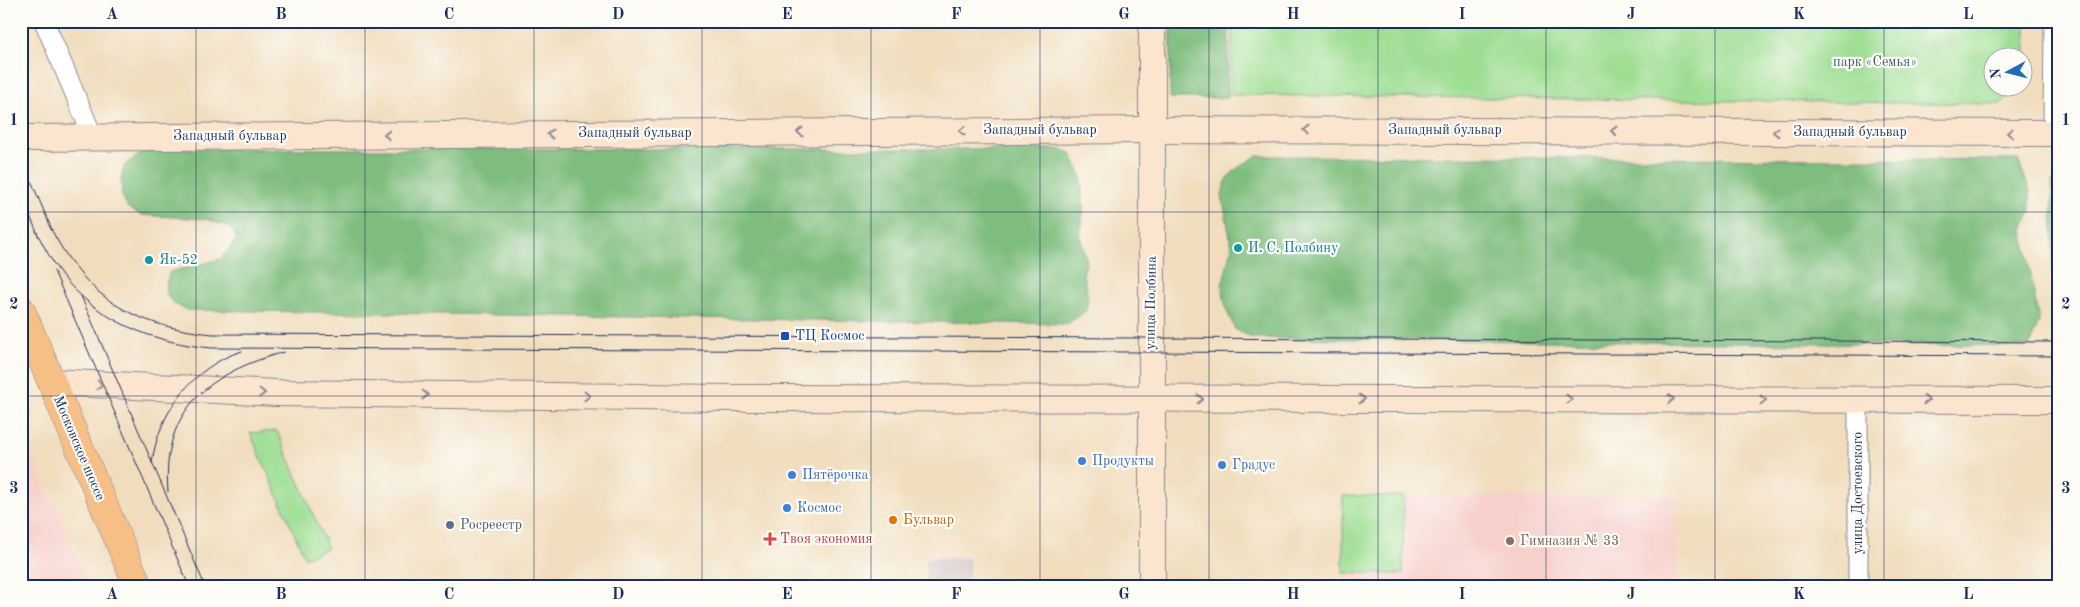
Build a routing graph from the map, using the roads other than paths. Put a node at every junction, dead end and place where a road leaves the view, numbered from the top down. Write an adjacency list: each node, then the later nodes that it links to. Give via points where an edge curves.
1 (44, 21): 6 (street)
2 (1152, 21): 4 (street, улица Полбина)
3 (2054, 21): 5 (street)
4 (1151, 130): 5 (street, Западный бульвар, one-way to 4); 6 (street, Западный бульвар, one-way to 6); 10 (street, улица Полбина)
5 (2056, 133)
6 (93, 137): 7 (street, Западный бульвар)
7 (21, 138)
8 (21, 310): 9 (main road, Московское шоссе)
9 (51, 382): 10 (street, one-way to 10, via 277,393); 13 (main road, Московское шоссе)
10 (1151, 399): 11 (street, one-way to 11); 14 (street, улица Полбина)
11 (1858, 399): 12 (street, one-way to 12); 15 (street, улица Достоевского)
12 (2059, 400)
13 (138, 586)
14 (1152, 586)
15 (1858, 586)

